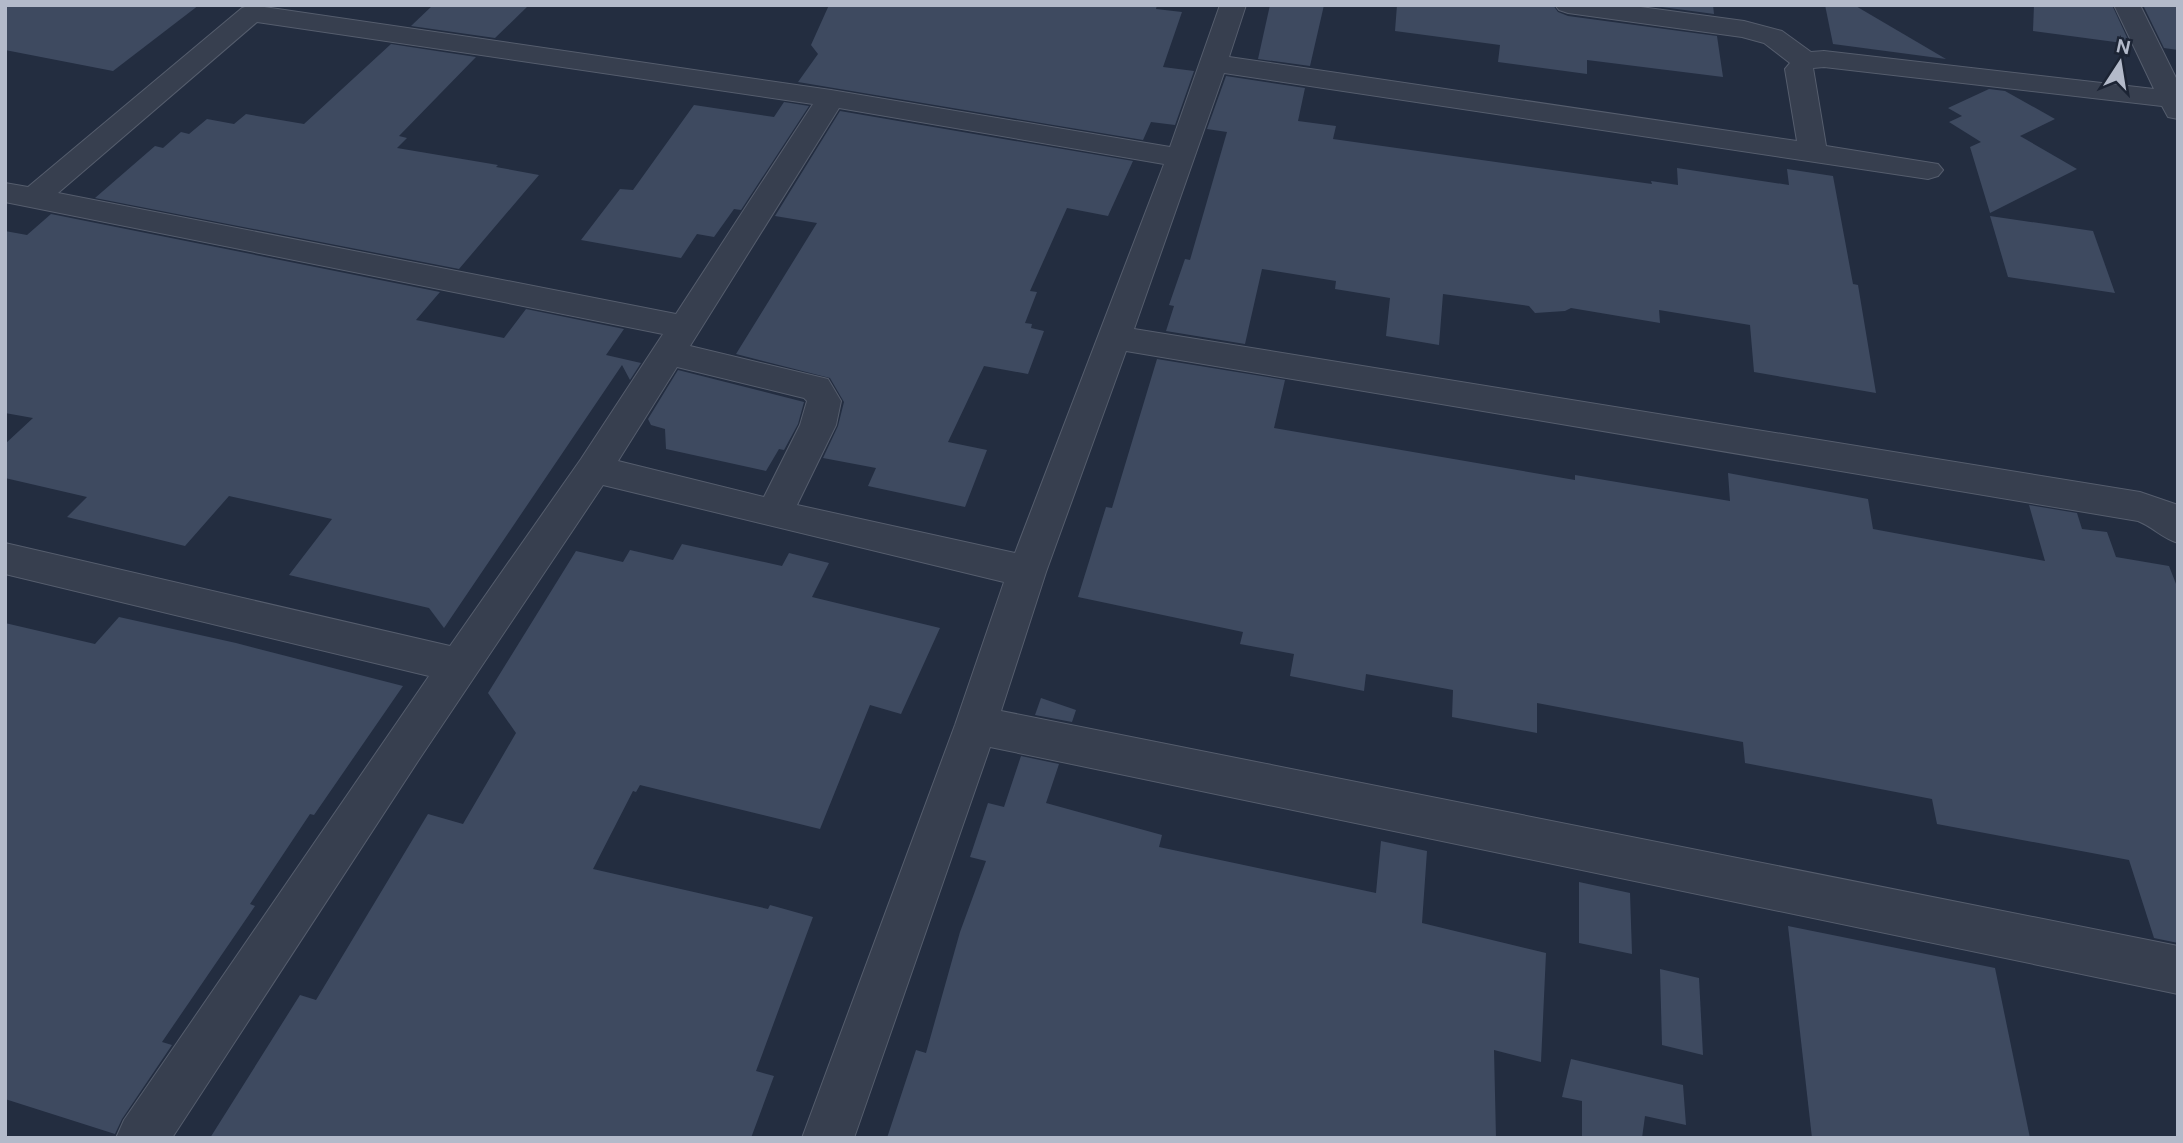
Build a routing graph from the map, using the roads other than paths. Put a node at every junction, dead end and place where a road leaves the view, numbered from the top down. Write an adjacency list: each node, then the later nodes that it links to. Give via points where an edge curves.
1 (1233, 5): 6 (street)
2 (1568, 5): 5 (street, via 1744,29 1773,37)
3 (2127, 5): 8 (street)
4 (255, 9): 7 (street); 13 (street)
5 (1805, 61): 8 (street, via 1824,58); 9 (street, via 1799,69)
6 (1212, 63): 9 (street); 10 (street)
7 (831, 98): 10 (street); 15 (street)
8 (2176, 103)
9 (1813, 152): 11 (street)
10 (1181, 158): 14 (street)
11 (1928, 170)
12 (5, 192): 13 (street)
13 (36, 196): 15 (street)
14 (1114, 337): 18 (street, via 2140,506 2168,517); 20 (street)
15 (677, 340): 16 (street); 17 (street, via 816,388 824,401 818,425)
16 (594, 469): 17 (street); 21 (street)
17 (774, 514): 20 (street)
18 (2178, 528)
19 (5, 558): 21 (street)
20 (1027, 572): 22 (street)
21 (458, 665): 24 (street)
22 (976, 725): 23 (street); 25 (street)
23 (2178, 970)
24 (142, 1138)
25 (828, 1138)

